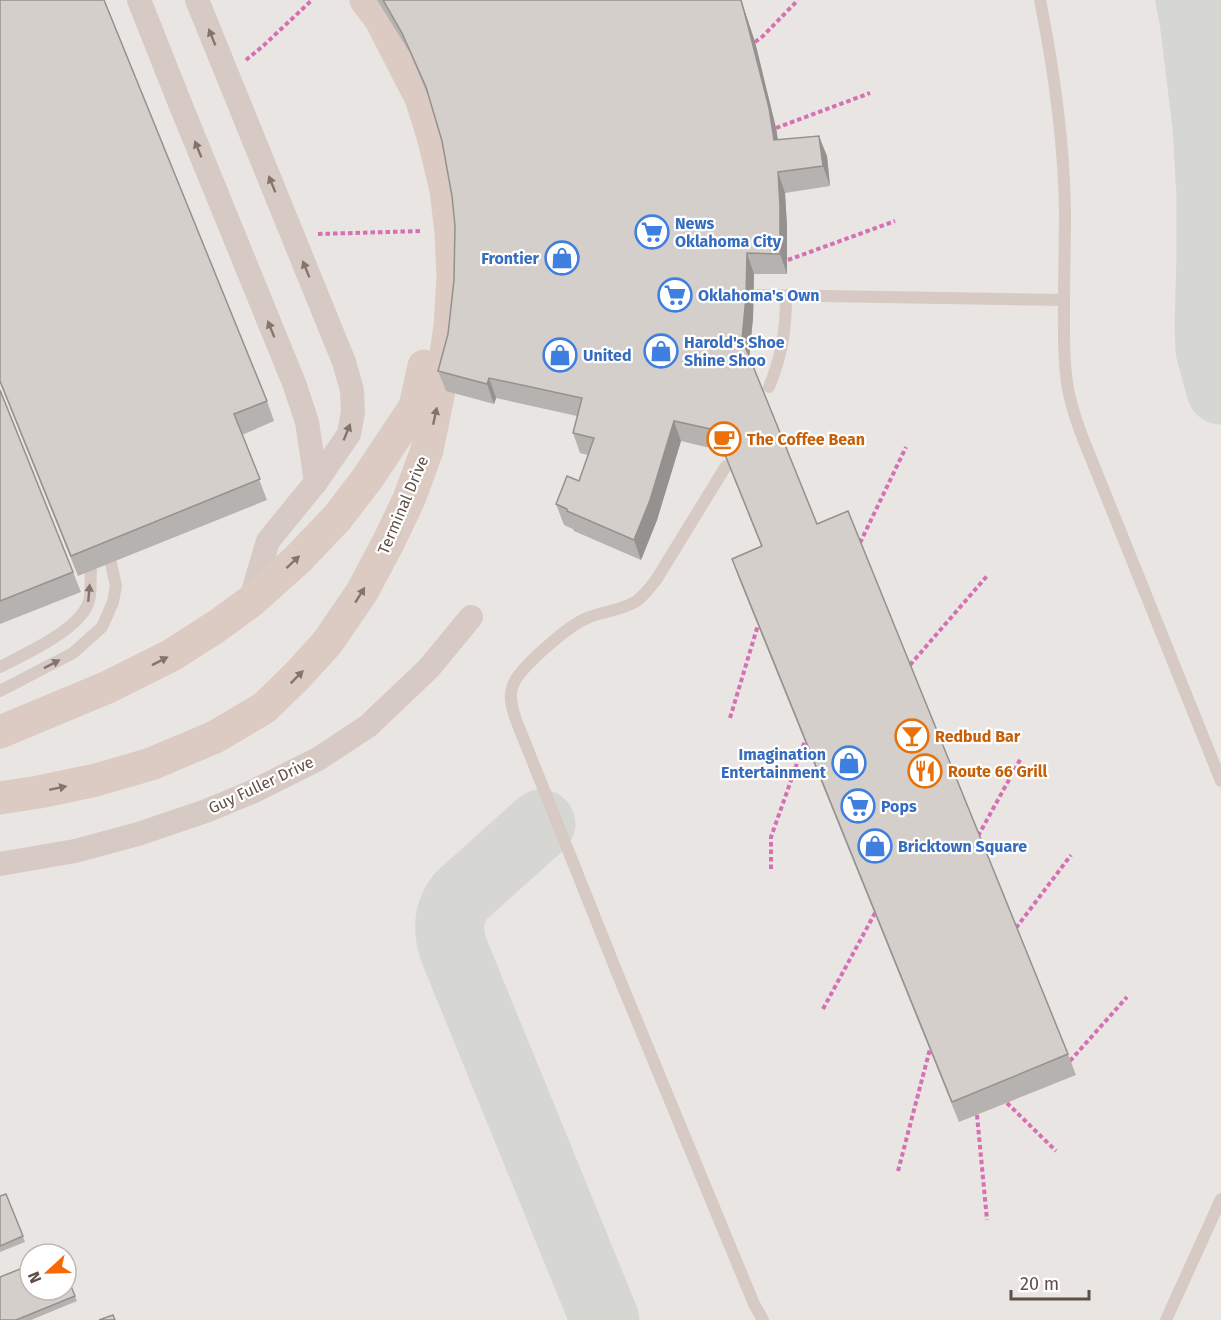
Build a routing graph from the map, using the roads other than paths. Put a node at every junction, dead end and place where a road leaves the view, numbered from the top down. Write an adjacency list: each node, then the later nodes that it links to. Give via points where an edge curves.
1 (139, 0): 11 (street, one-way to 1, via 307,422 294,383)
2 (197, 0): 11 (street, one-way to 2, via 349,434 352,390)
3 (348, 0): 14 (main road, one-way to 3, via 337,518 415,407 440,297 438,209 425,126 385,47)
4 (366, 0): 20 (main road, Terminal Drive, one-way to 4, via 96,780 151,764 215,737 264,708 327,643 362,592 410,499 435,416 450,327 451,232 446,190 421,98 380,18)
5 (1040, 0): 8 (lane, via 1049,44 1062,163)
6 (758, 295): 7 (lane)
7 (786, 296): 8 (lane); 9 (lane, via 786,324)
8 (1064, 300): 19 (lane, via 1066,366 1076,420)
9 (769, 387)
10 (726, 466): 23 (lane, via 645,593 634,602 570,628 516,678 511,704 618,975)
11 (316, 482): 14 (street, via 268,541)
12 (111, 563): 17 (lane, one-way to 12, via 73,653 102,627 116,586)
13 (91, 571): 16 (lane, one-way to 13, via 25,655 84,613 89,602)
14 (250, 602): 18 (main road, one-way to 14, via 170,656)
15 (471, 617): 21 (street, Guy Fuller Drive, via 429,668 368,726 318,759 252,792 138,834 75,851)
16 (0, 666)
17 (0, 691)
18 (0, 732)
19 (1221, 781)
20 (0, 798)
21 (0, 864)
22 (1221, 1199): 24 (lane)
23 (762, 1320)
24 (1166, 1320)

